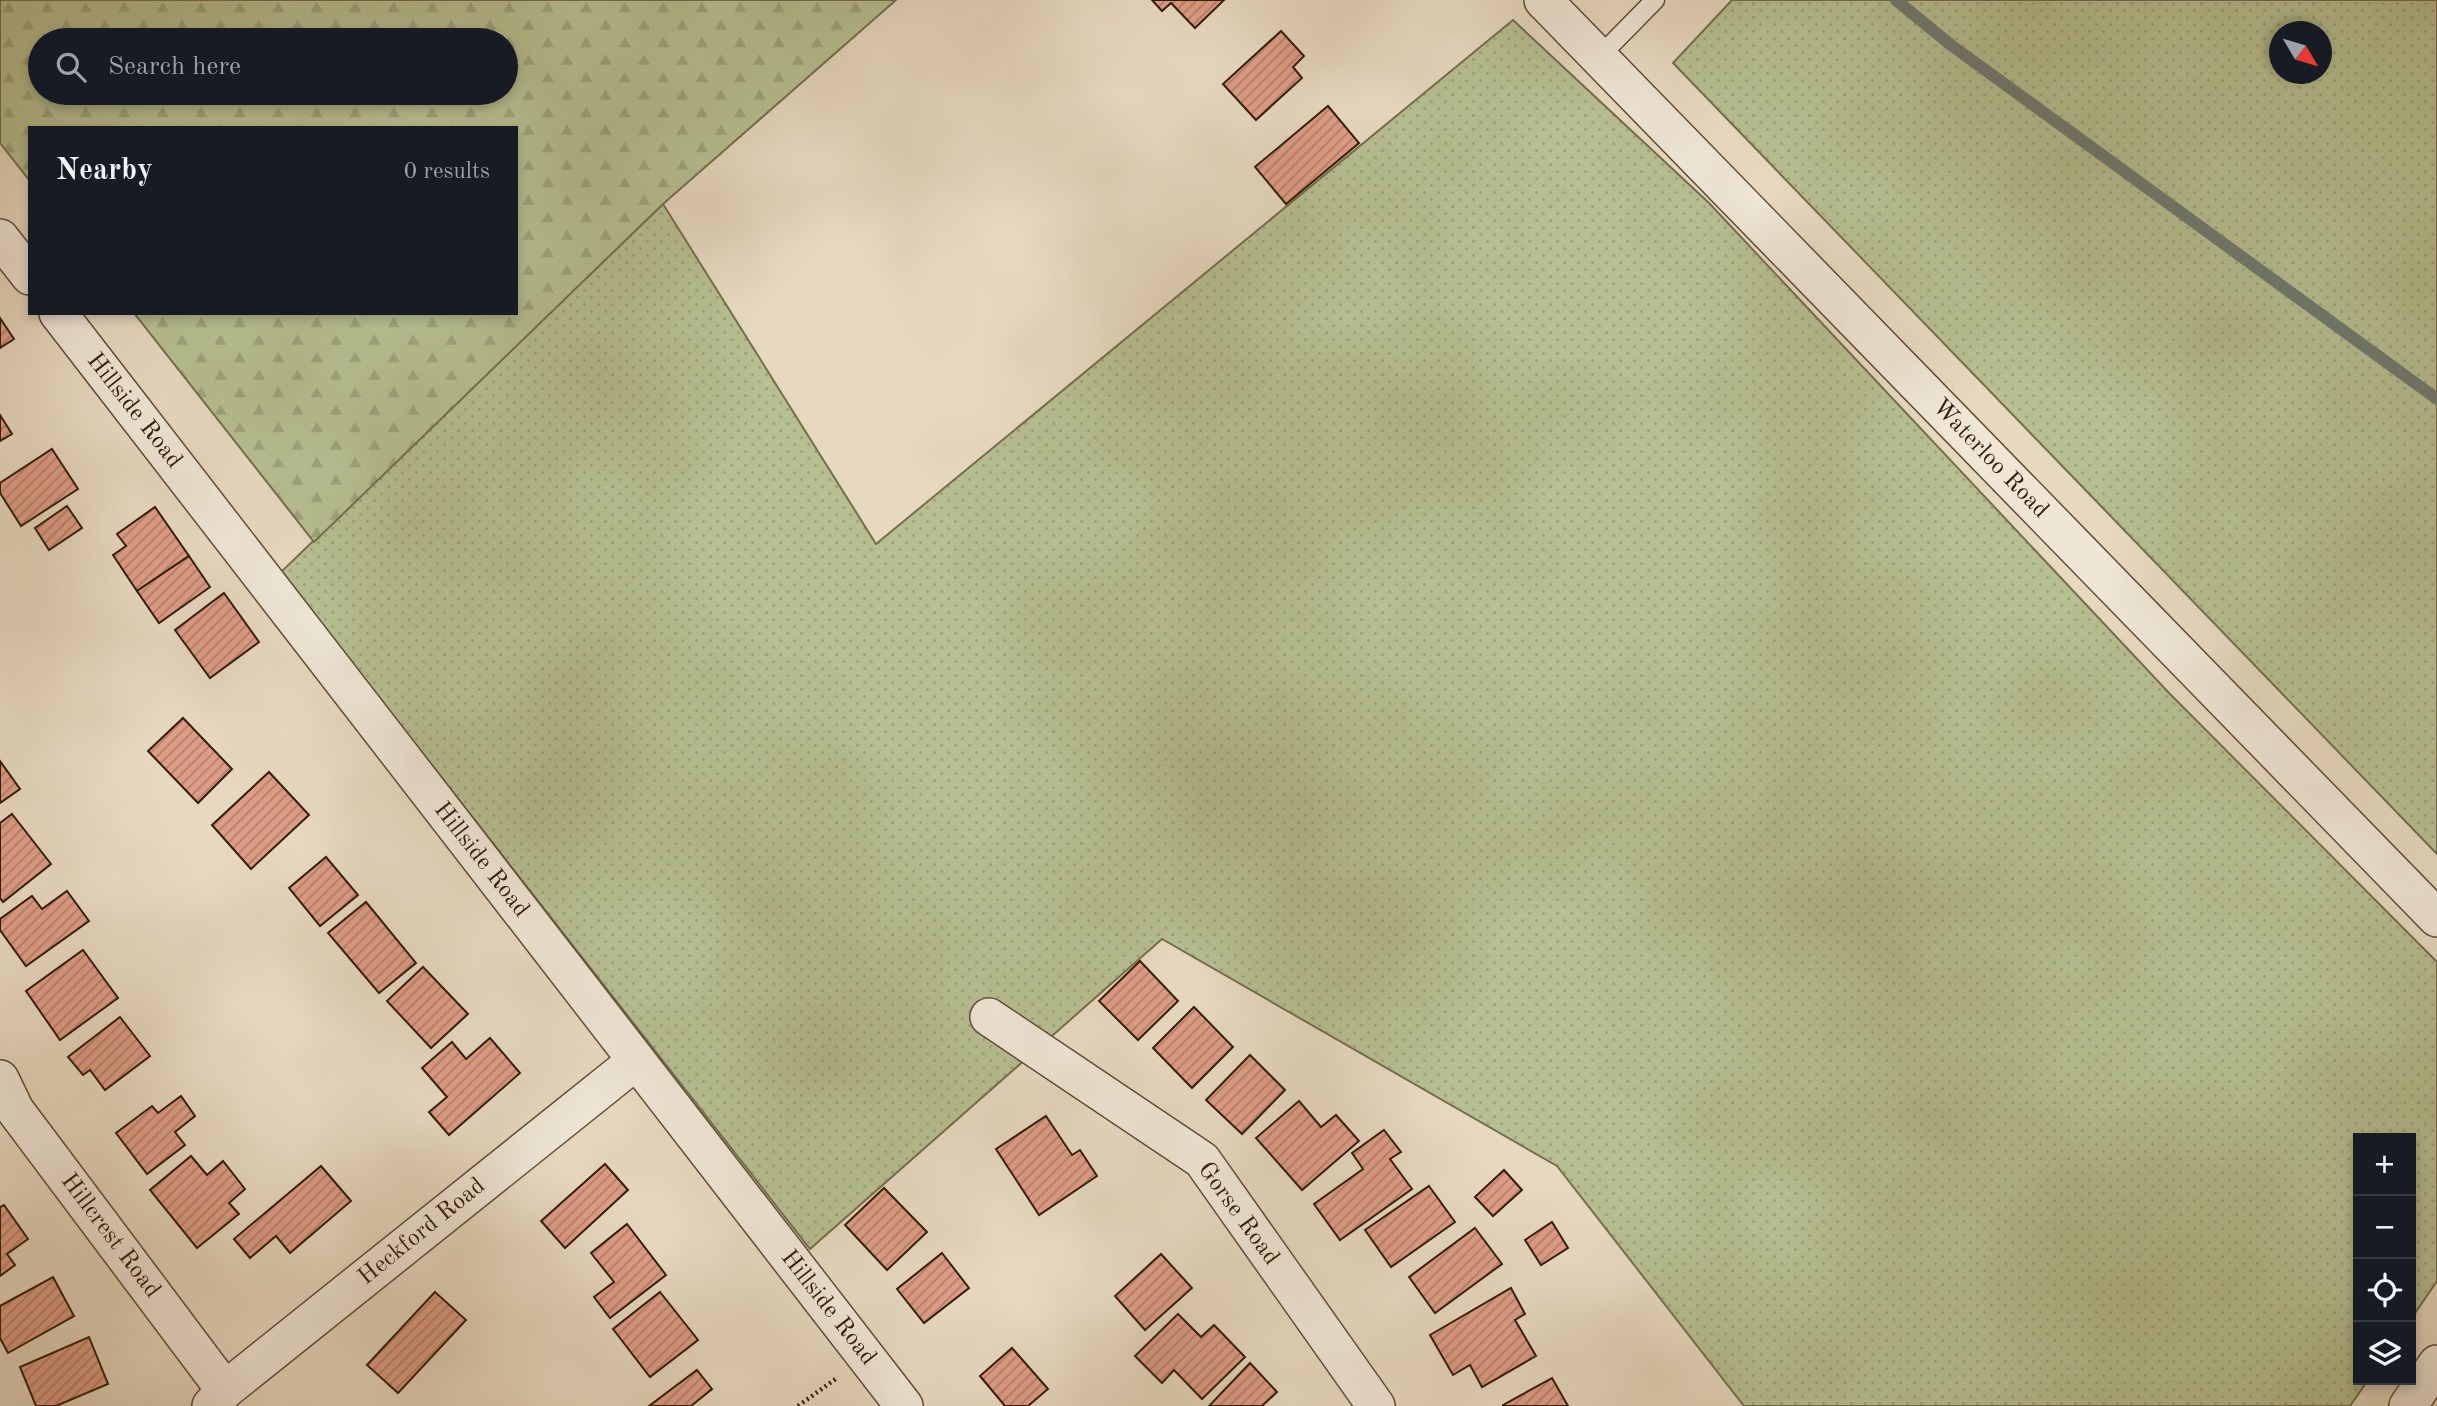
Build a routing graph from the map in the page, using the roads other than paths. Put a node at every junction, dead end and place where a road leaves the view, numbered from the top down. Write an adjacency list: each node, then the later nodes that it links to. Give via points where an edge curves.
1 (1543, 0): 3 (street, Waterloo Road)
2 (1655, 0): 3 (lane)
3 (1599, 58): 7 (street, Waterloo Road)
4 (0, 238): 5 (street)
5 (28, 273)
6 (60, 315): 9 (street, Hillside Road)
7 (2437, 918)
8 (989, 1017): 14 (street, Gorse Road, via 1202,1160)
9 (636, 1061): 12 (street, Heckford Road); 13 (street, Hillside Road)
10 (0, 1079): 12 (street, Hillcrest Road, via 15,1110)
11 (2437, 1364): 15 (street)
12 (218, 1398)
13 (904, 1406)
14 (1376, 1406)
15 (2408, 1406)

